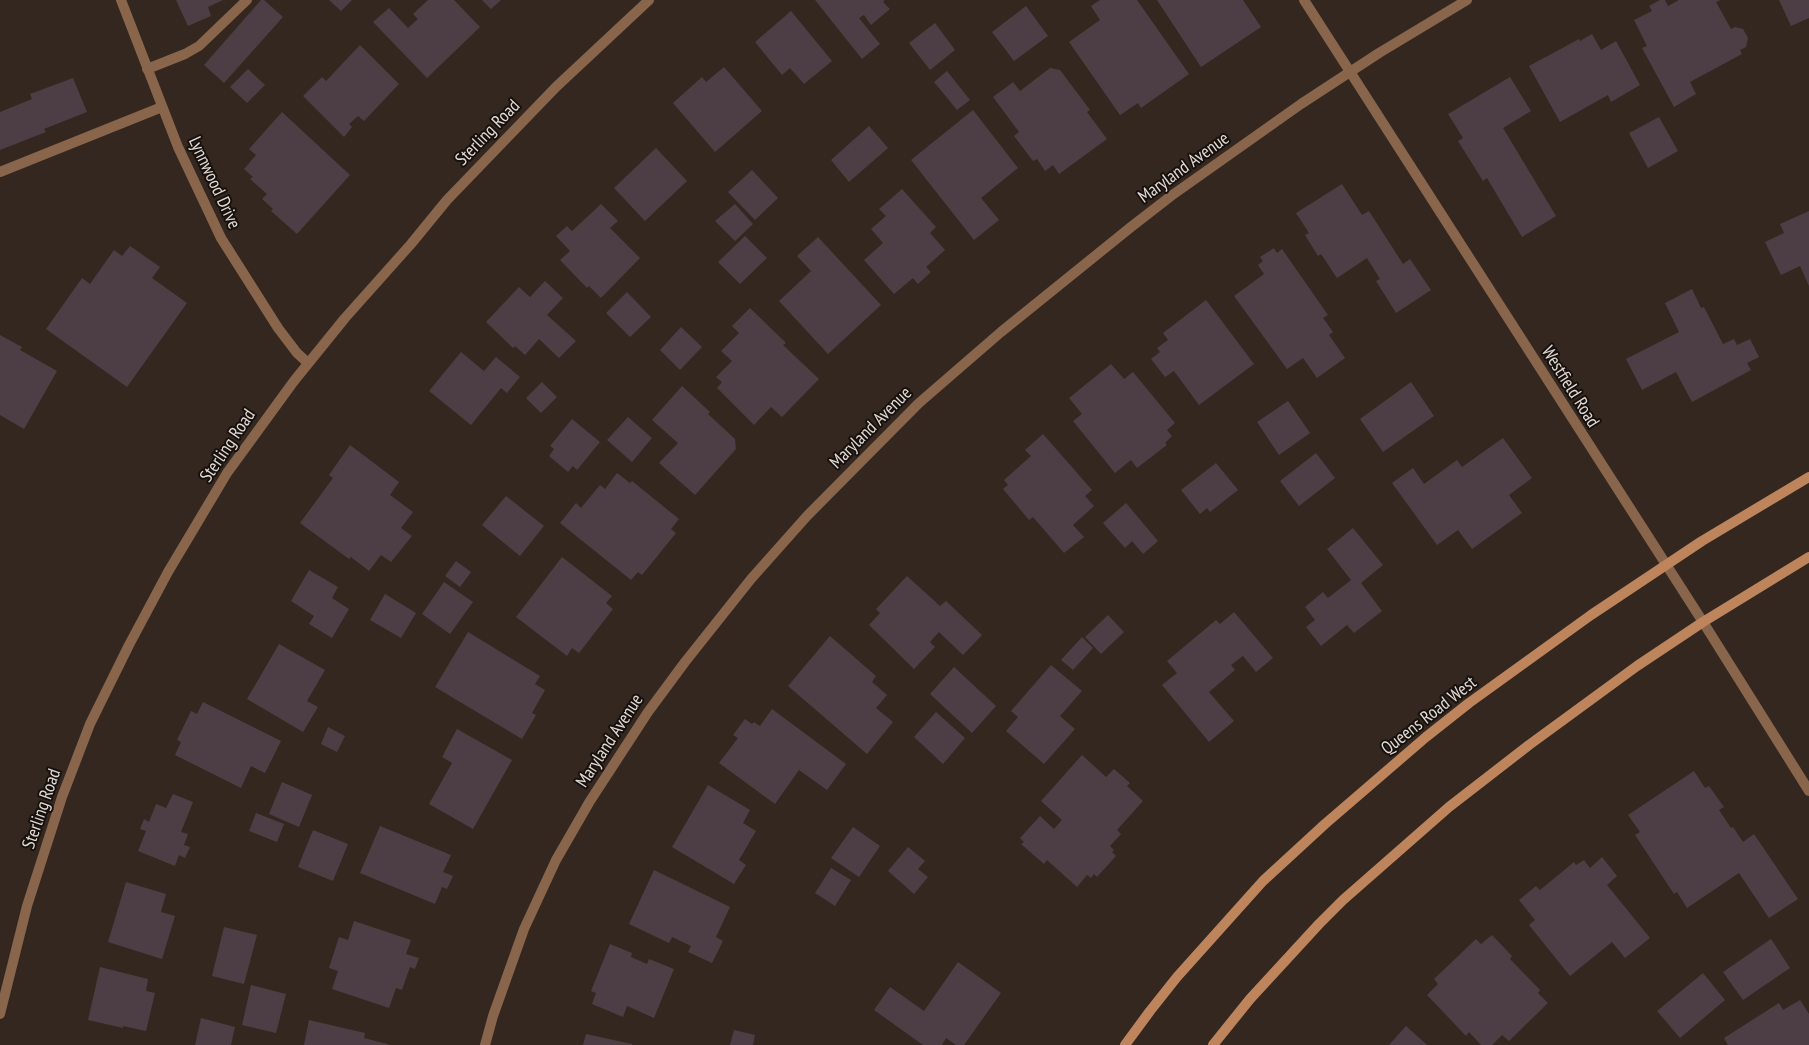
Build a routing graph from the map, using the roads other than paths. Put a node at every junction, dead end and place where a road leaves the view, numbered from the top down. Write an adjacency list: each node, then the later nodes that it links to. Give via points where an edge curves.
1 (121, 0): 6 (street, Lynnwood Drive)
2 (247, 0): 6 (street, via 200,46)
3 (649, 0): 10 (street, Sterling Road, via 556,87 466,180)
4 (1304, 0): 7 (street, Westfield Road)
5 (1467, 0): 7 (street, Maryland Avenue)
6 (147, 69): 8 (street, Lynnwood Drive)
7 (1350, 72): 13 (street, Westfield Road); 17 (street, Maryland Avenue, via 1171,196 1001,332 919,403 774,551 674,676 590,801 556,860 524,929)
8 (162, 107): 9 (street); 10 (street, Lynnwood Drive, via 222,238 278,328)
9 (0, 172)
10 (308, 363): 16 (street, Sterling Road, via 227,473 168,572 104,693 72,769 38,870)
11 (1809, 477): 13 (street, Queens Road West)
12 (1809, 557): 14 (street)
13 (1666, 565): 14 (street, Westfield Road); 18 (street, Queens Road West, via 1469,703 1325,824 1234,912 1150,1011)
14 (1703, 622): 15 (street, Westfield Road); 19 (street, via 1584,703 1430,823 1319,924)
15 (1809, 791)
16 (0, 1014)
17 (485, 1045)
18 (1126, 1045)
19 (1213, 1045)

